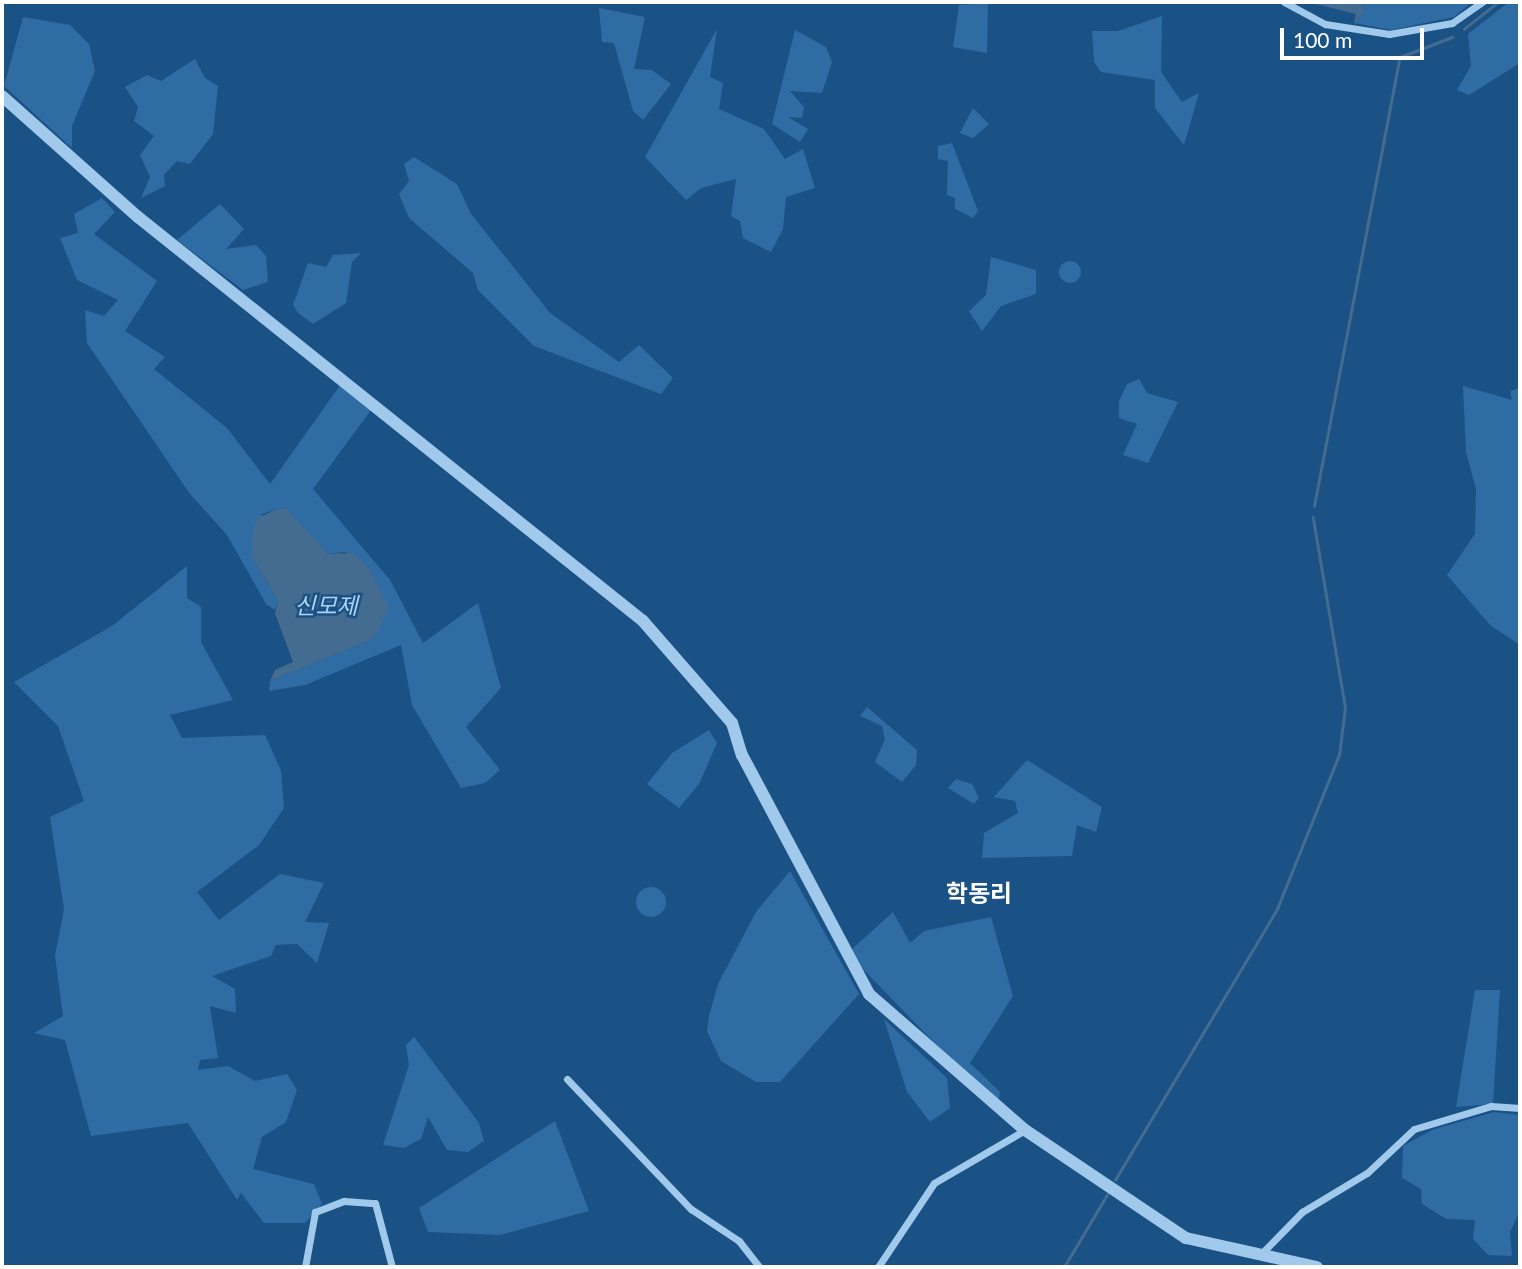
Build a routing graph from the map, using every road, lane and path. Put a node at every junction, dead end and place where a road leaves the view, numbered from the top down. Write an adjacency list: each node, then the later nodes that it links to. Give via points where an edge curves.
1 (1284, 2): 2 (street, via 1325,24 1389,34 1452,23)
2 (1482, 2)
3 (2, 96): 6 (street, via 138,217 643,621 732,723 742,755 869,994)
4 (567, 1079): 10 (street, via 691,1209 739,1241)
5 (1520, 1108): 7 (street, via 1491,1106 1414,1129 1367,1173 1302,1212)
6 (1025, 1130): 7 (street, via 1186,1238 1213,1249); 11 (street, via 934,1184)
7 (1261, 1254): 12 (street); 13 (street)
8 (305, 1267): 9 (street, via 315,1212 344,1200 376,1203)
9 (391, 1267)
10 (760, 1267)
11 (878, 1267)
12 (1268, 1267)
13 (1317, 1267)

